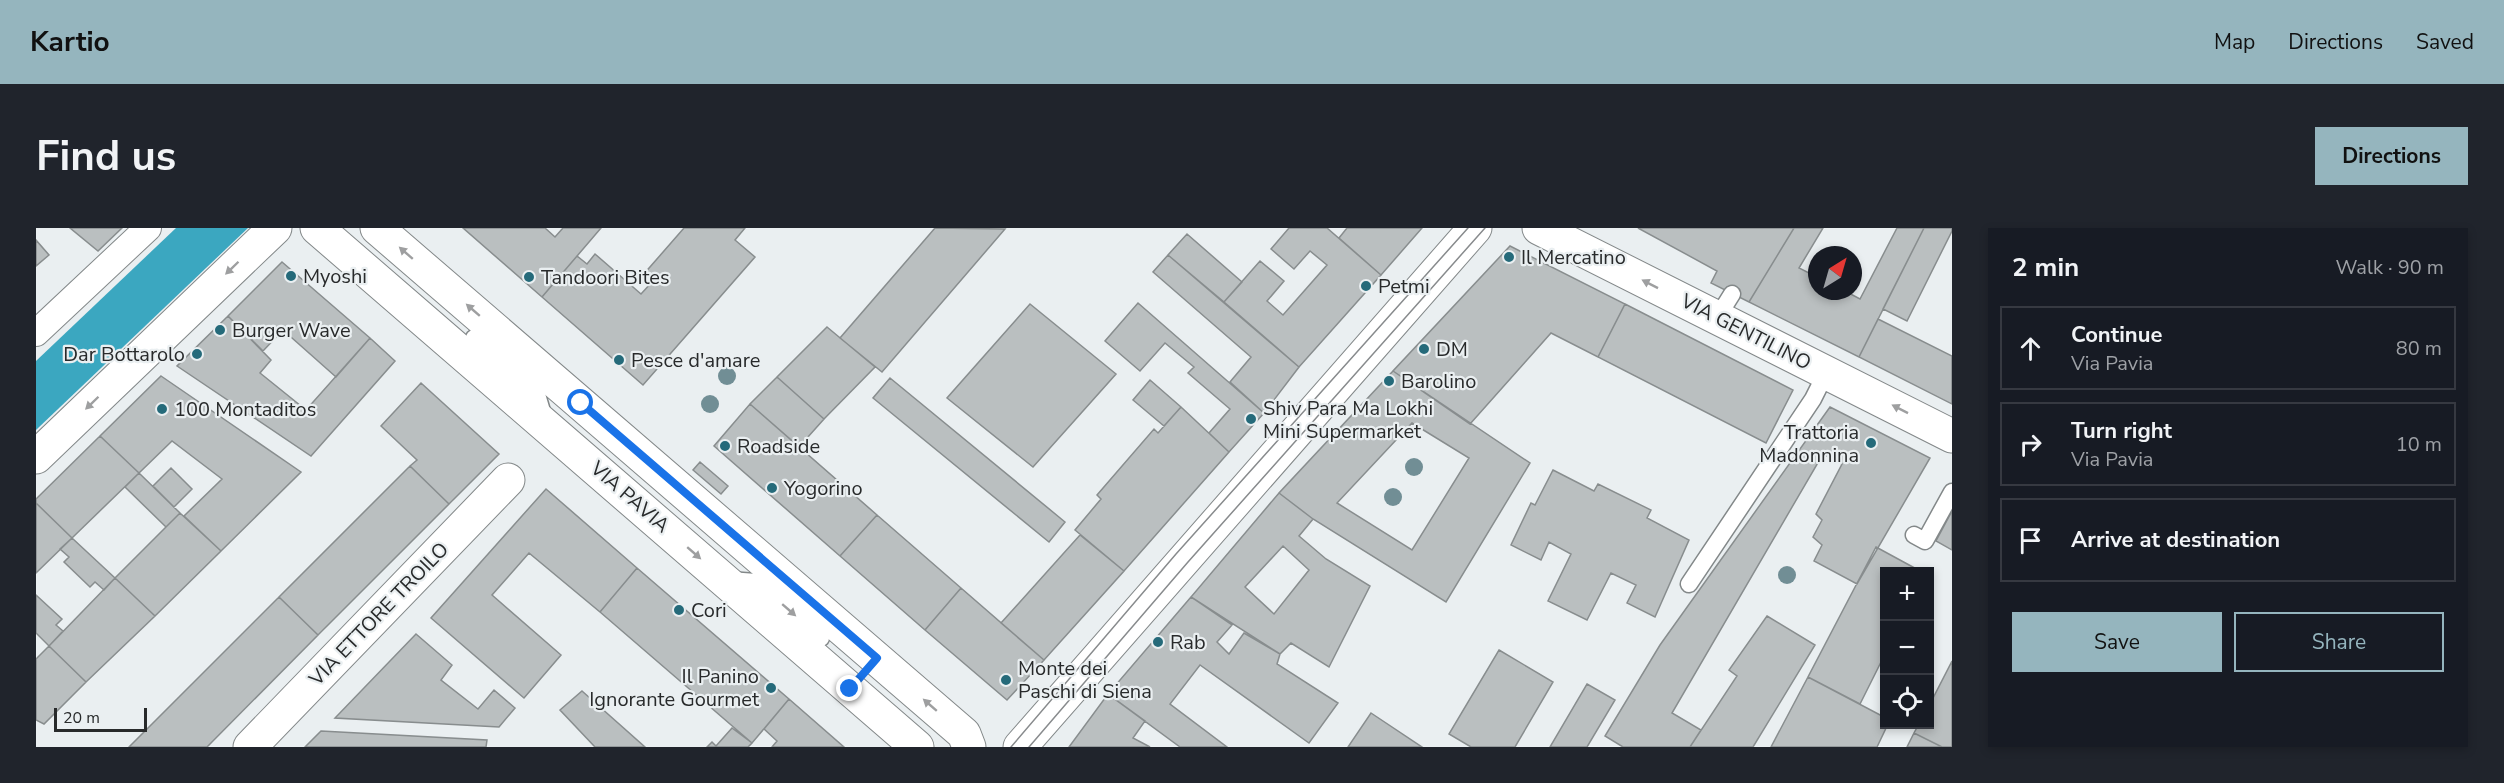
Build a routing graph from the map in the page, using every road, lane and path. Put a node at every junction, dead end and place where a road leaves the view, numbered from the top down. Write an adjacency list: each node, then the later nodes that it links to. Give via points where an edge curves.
1 (148, 228): 9 (street)
2 (275, 228): 14 (street, one-way to 14)
3 (317, 228): 8 (street, VIA PAVIA)
4 (377, 228): 7 (street, VIA PAVIA, one-way to 4)
5 (1475, 228): 26 (street)
6 (1539, 228): 11 (street, VIA GENTILINO, one-way to 6, via 1724,306)
7 (436, 279): 8 (street); 21 (street, VIA PAVIA, one-way to 7)
8 (410, 307): 12 (street, VIA PAVIA)
9 (36, 333)
10 (474, 338): 12 (lane, via 536,392)
11 (1826, 373): 13 (street, VIA GENTILINO, one-way to 11); 19 (lane, via 1813,399)
12 (545, 423): 18 (street, VIA PAVIA, one-way to 18)
13 (1952, 436)
14 (36, 457)
15 (508, 480): 23 (street, VIA ETTORE TROILO)
16 (1952, 492): 17 (lane, via 1925,541)
17 (1914, 535)
18 (725, 579): 20 (lane, one-way to 20, via 756,582); 22 (street, VIA PAVIA)
19 (1689, 584)
20 (821, 638)
21 (877, 658): 22 (street); 25 (street, VIA PAVIA, one-way to 21, via 964,734)
22 (850, 689): 24 (street, VIA PAVIA)
23 (250, 747)
24 (917, 747)
25 (969, 747)
26 (1020, 747)

